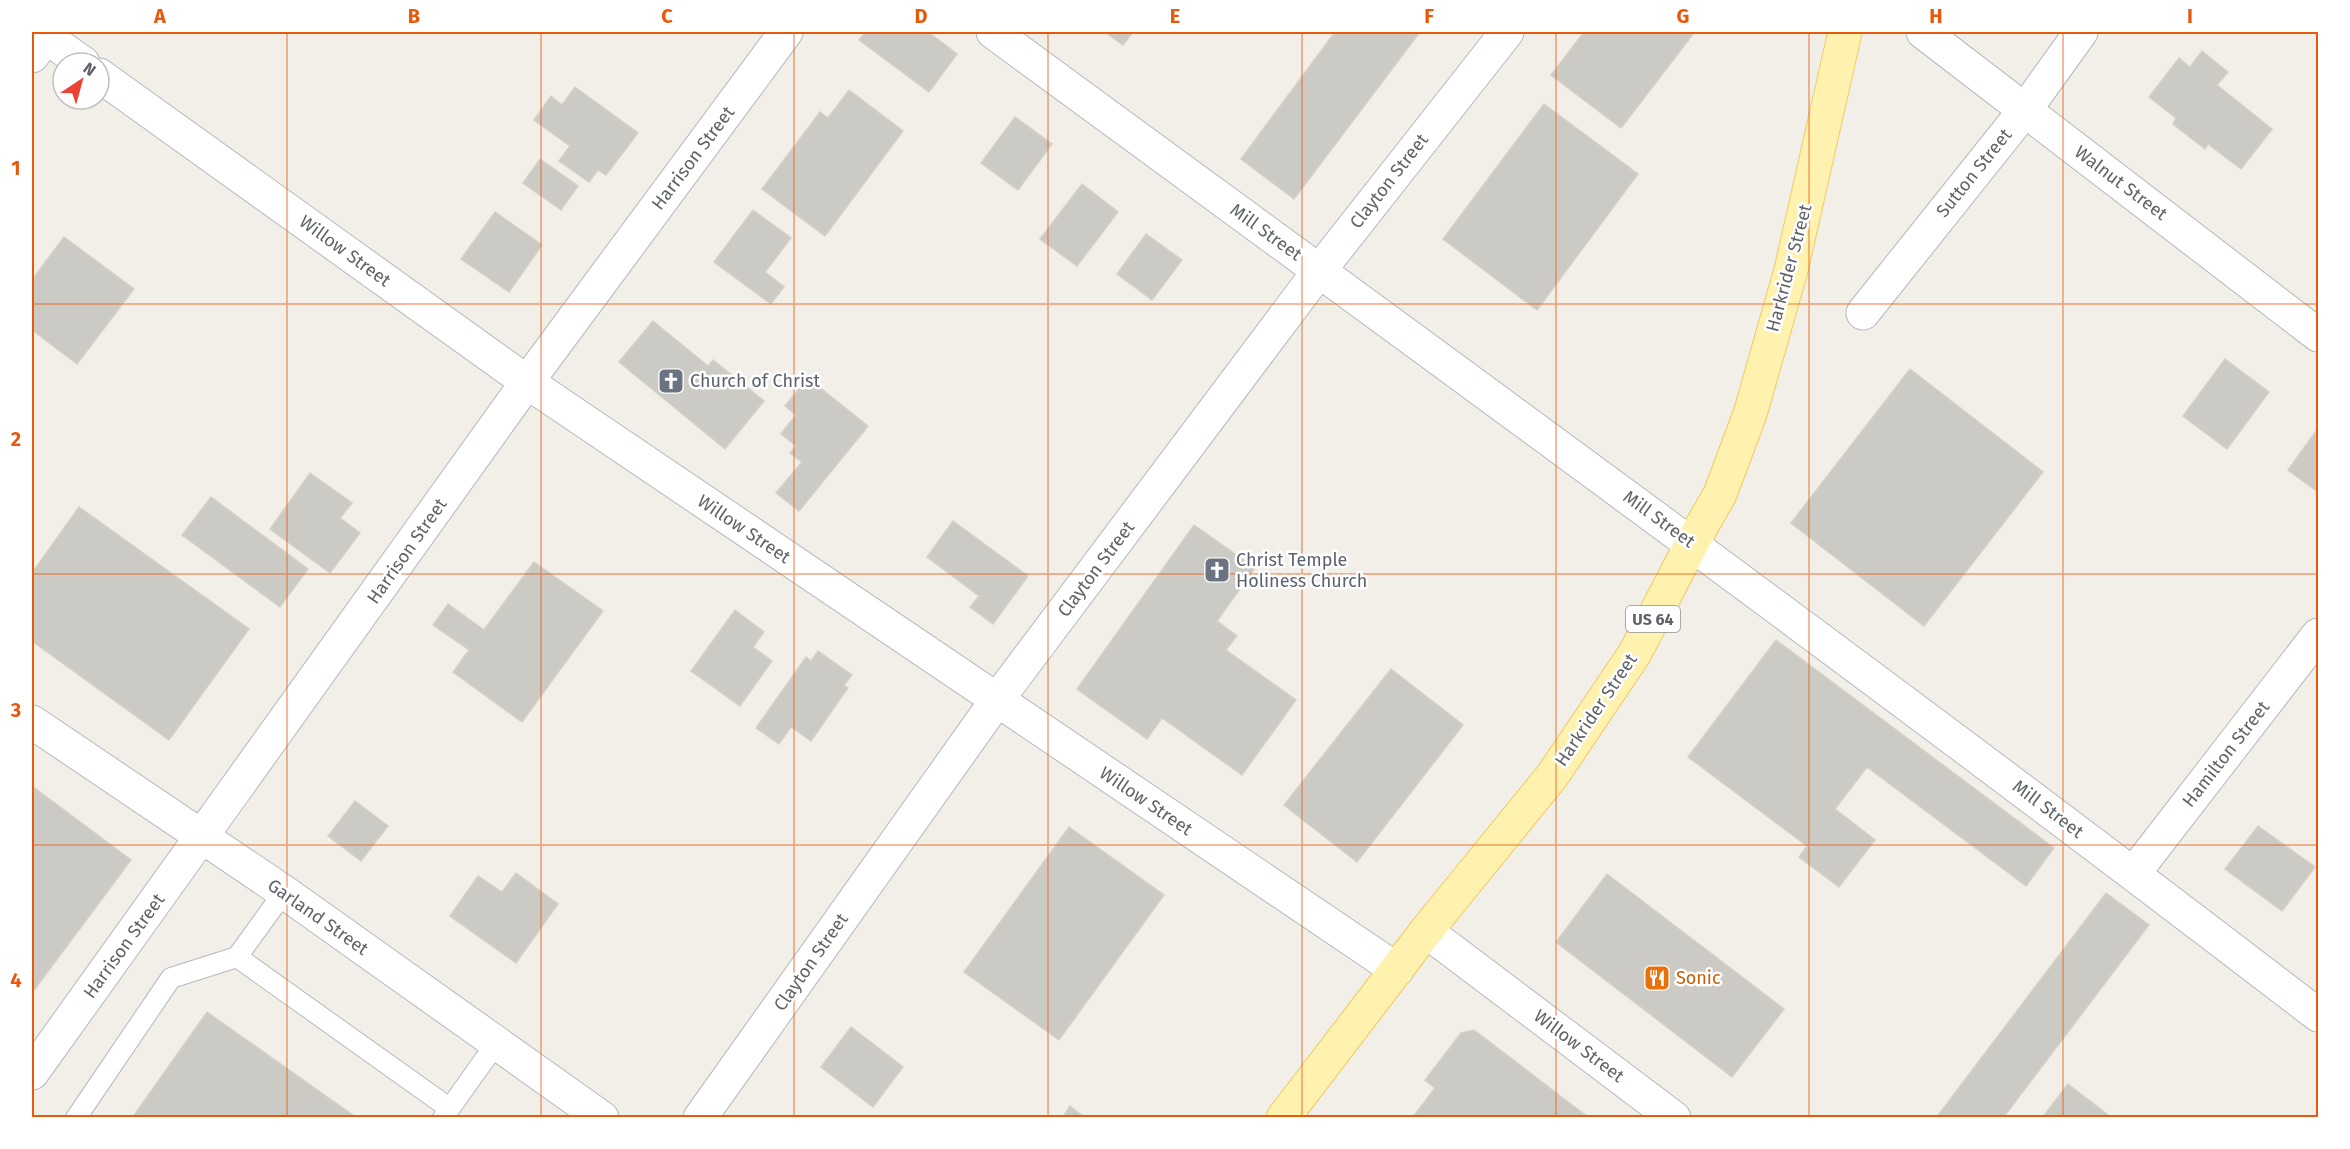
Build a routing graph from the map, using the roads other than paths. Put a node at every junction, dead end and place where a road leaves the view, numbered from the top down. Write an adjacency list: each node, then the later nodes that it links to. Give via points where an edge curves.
1 (786, 32): 14 (street, Harrison Street)
2 (993, 32): 11 (street, Mill Street)
3 (1507, 32): 11 (street, Clayton Street)
4 (1845, 32): 15 (main road, Harkrider Street / US 64, via 1791,270 1750,414 1720,494)
5 (1923, 32): 10 (street, Walnut Street)
6 (2081, 32): 10 (street, Sutton Street)
7 (42, 41): 8 (street)
8 (61, 51)
9 (111, 84): 14 (street, Willow Street)
10 (2025, 110): 12 (street, Sutton Street); 13 (street, Walnut Street)
11 (1319, 271): 15 (street, Mill Street); 17 (street, Clayton Street)
12 (1863, 313)
13 (2319, 335)
14 (527, 382): 17 (street, Willow Street); 19 (street, Harrison Street)
15 (1692, 543): 20 (street, Mill Street); 22 (main road, Harkrider Street / US 64, via 1635,652 1552,776)
16 (2319, 635): 20 (street, Hamilton Street)
17 (997, 700): 24 (street, Willow Street); 31 (street, Clayton Street)
18 (32, 722): 19 (street, Garland Street)
19 (202, 838): 21 (street, Garland Street); 27 (street, Harrison Street)
20 (2134, 873): 25 (street, Mill Street)
21 (284, 892): 23 (lane); 26 (street, Garland Street)
22 (1426, 931): 24 (main road, Harkrider Street / US 64); 33 (street, Willow Street)
23 (237, 957): 28 (lane); 29 (lane, via 171,978)
24 (1397, 970): 32 (main road, Harkrider Street / US 64)
25 (2319, 1015)
26 (497, 1042): 28 (lane); 30 (street, Garland Street)
27 (32, 1073)
28 (446, 1113)
29 (76, 1118)
30 (602, 1118)
31 (700, 1118)
32 (1283, 1118)
33 (1674, 1118)

